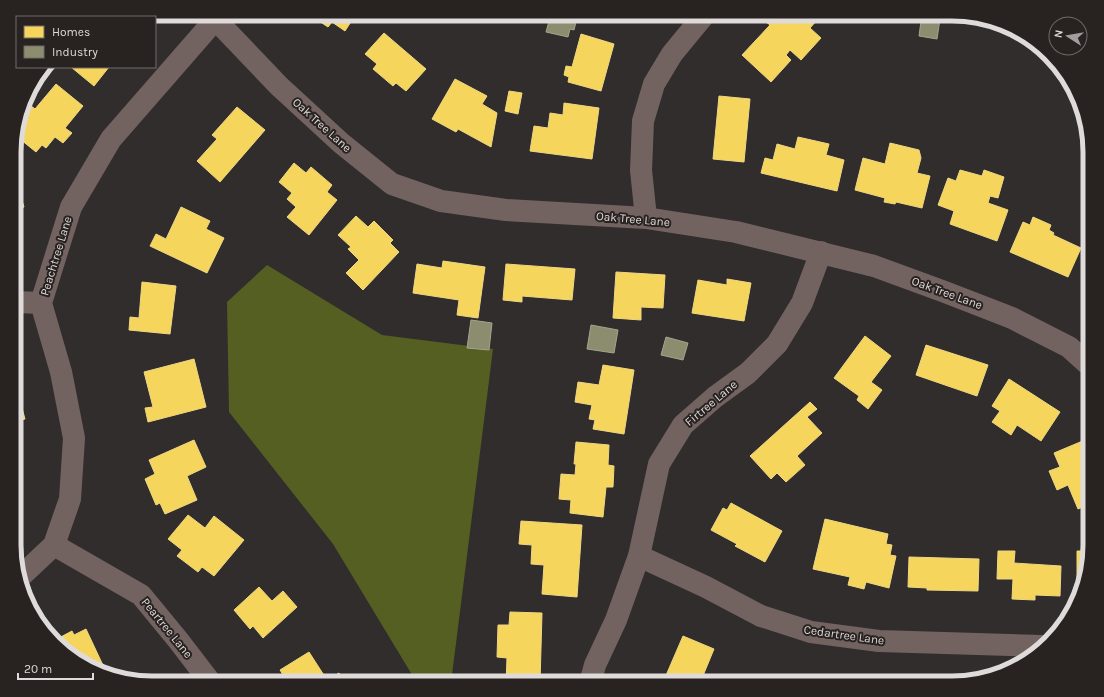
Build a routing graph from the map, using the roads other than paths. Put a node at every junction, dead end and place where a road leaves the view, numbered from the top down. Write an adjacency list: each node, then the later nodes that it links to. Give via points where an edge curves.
1 (214, 21): 7 (street, Peachtree Lane, via 111,139 71,207)
2 (222, 21): 4 (street, Oak Tree Lane, via 279,86 392,184 441,201 506,210)
3 (699, 21): 4 (street, via 672,54 654,84 643,121 641,170)
4 (646, 218): 5 (street, Oak Tree Lane, via 736,232)
5 (820, 252): 8 (street, Oak Tree Lane, via 874,266 1012,318 1069,347); 10 (street, Firtree Lane, via 802,303 777,344 748,373 683,425 659,464)
6 (21, 302): 7 (street)
7 (41, 303): 9 (street, Peachtree Lane, via 62,372 74,438 70,499)
8 (1083, 360)
9 (54, 544): 11 (street, Peachtree Lane); 13 (street, Peartree Lane, via 140,595)
10 (639, 556): 12 (street, Cedartree Lane, via 761,616 811,632 879,641); 14 (street, Firtree Lane)
11 (24, 573)
12 (1035, 646)
13 (206, 676)
14 (592, 676)

